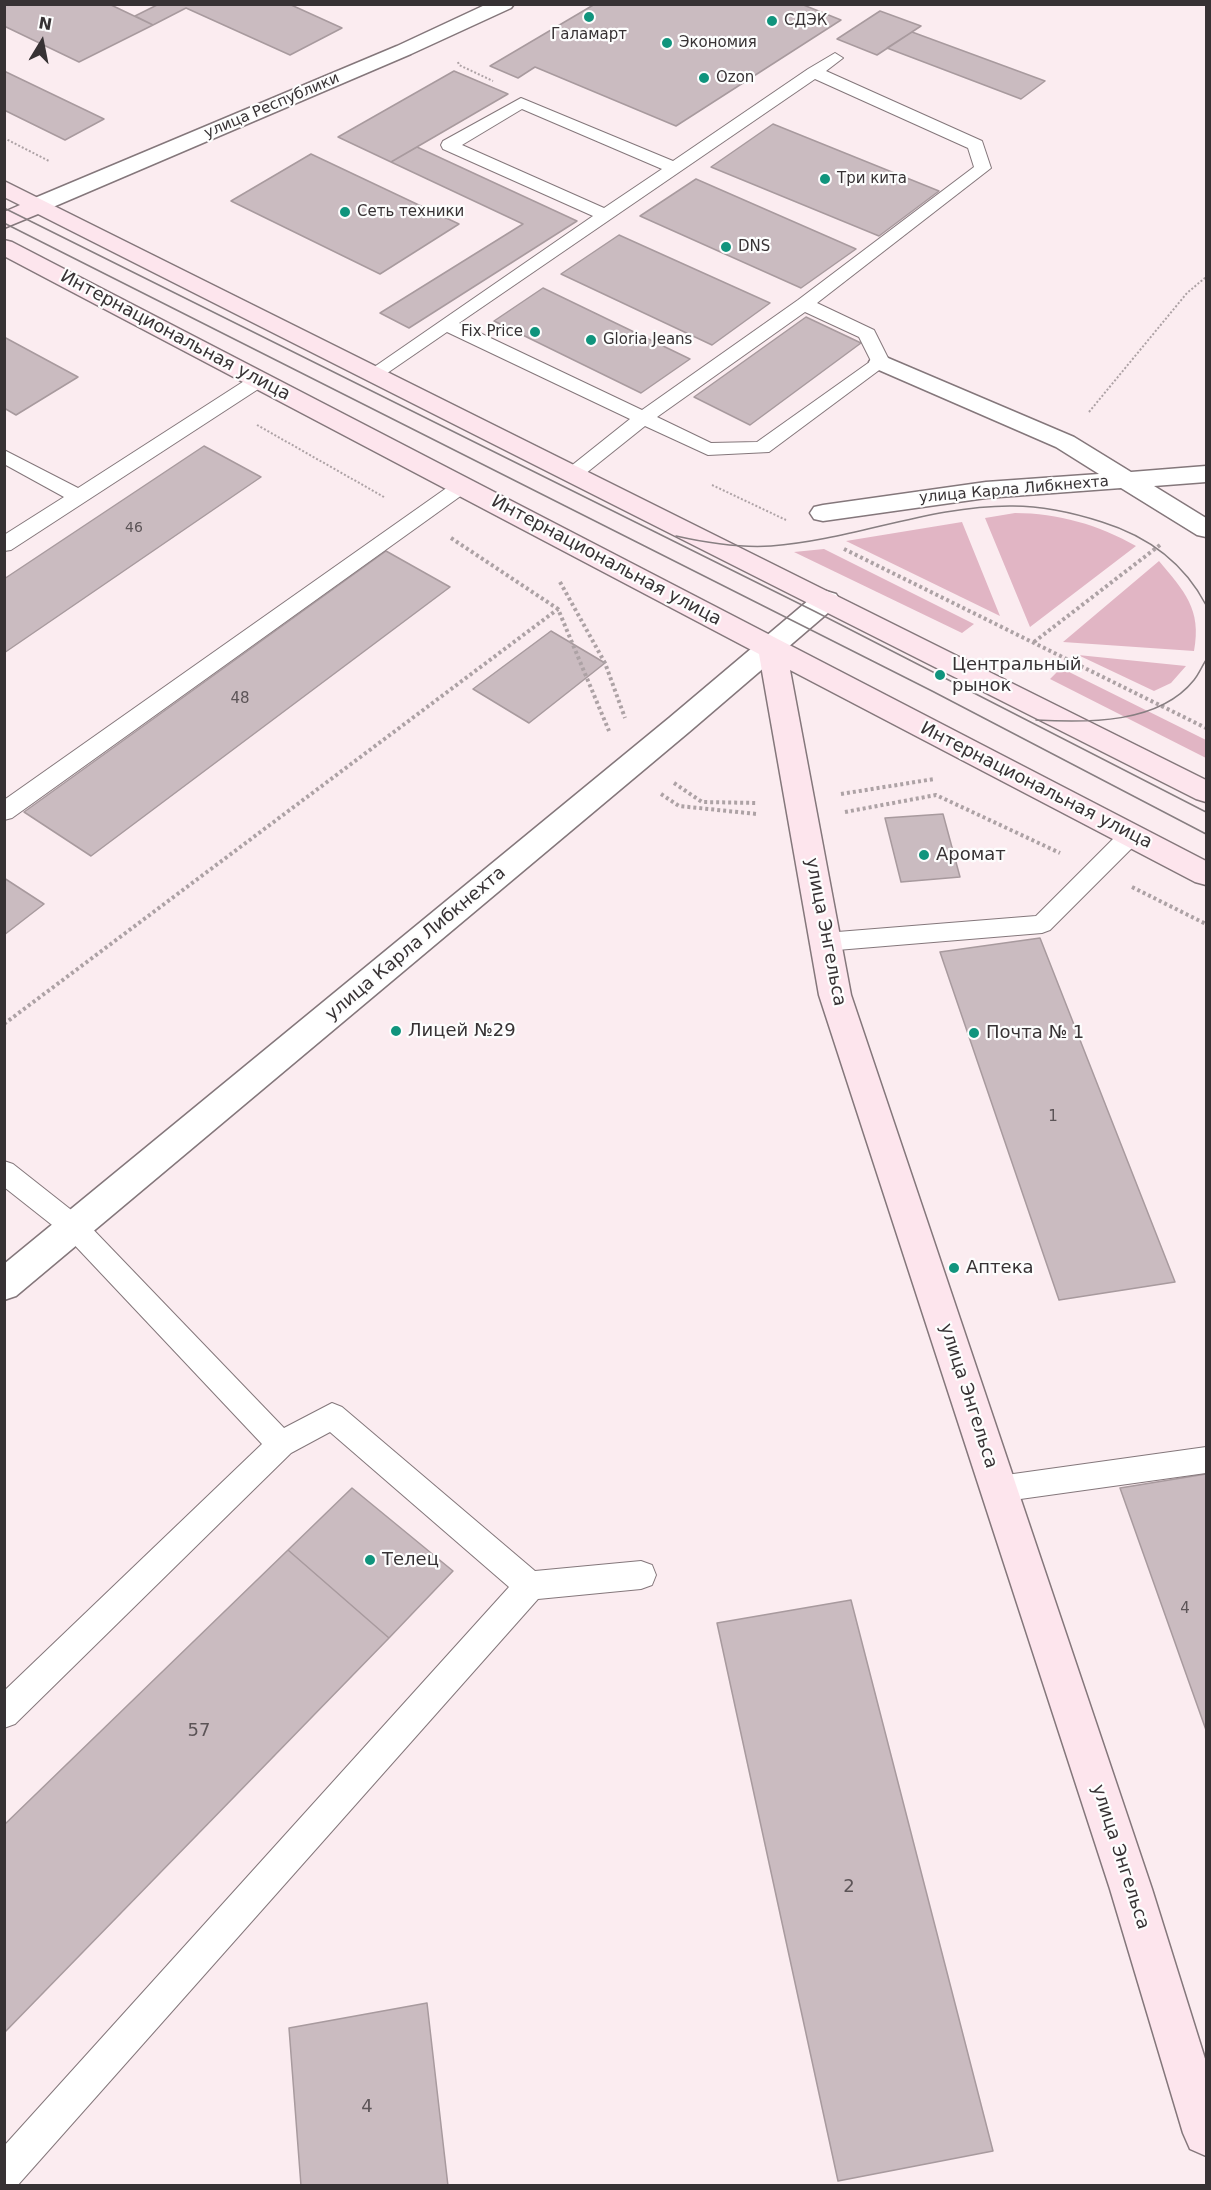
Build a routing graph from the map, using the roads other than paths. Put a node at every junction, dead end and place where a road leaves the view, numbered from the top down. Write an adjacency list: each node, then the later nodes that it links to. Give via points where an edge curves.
1 (504, 4): 6 (street, улица Республики)
2 (835, 58): 3 (lane)
3 (814, 72): 4 (lane); 10 (lane, via 976,145 983,168)
4 (674, 168): 7 (lane); 7 (lane, via 520,103 449,145)
5 (4, 188): 6 (main road)
6 (38, 205): 8 (main road); 13 (main road)
7 (606, 214): 11 (lane)
8 (4, 221)
9 (4, 247): 14 (main road, Интернациональная улица)
10 (804, 304): 12 (lane, via 867,334); 15 (lane)
11 (446, 324): 13 (lane); 15 (lane)
12 (881, 362): 15 (lane, via 762,448 708,449); 19 (street, via 1065,442)
13 (373, 374): 17 (main road)
14 (259, 380): 20 (main road, Интернациональная улица); 21 (lane)
15 (644, 418): 17 (lane)
16 (4, 456): 21 (lane)
17 (573, 474): 25 (main road)
18 (1206, 474): 19 (street, улица Карла Либкнехта)
19 (1125, 480): 22 (street, улица Карла Либкнехта, via 986,490); 23 (street)
20 (462, 486): 26 (main road, Интернациональная улица); 28 (lane)
21 (78, 497): 24 (lane)
22 (823, 513)
23 (1202, 526)
24 (4, 545)
25 (826, 600): 26 (street, улица Карла Либкнехта); 27 (main road)
26 (772, 648): 29 (main road, Интернациональная улица); 31 (main road, улица Энгельса); 33 (street, улица Карла Либкнехта)
27 (1206, 792)
28 (4, 812)
29 (1131, 835): 30 (main road, Интернациональная улица); 31 (lane, via 1042,924)
30 (1206, 874)
31 (825, 942): 37 (main road, улица Энгельса, via 835,995)
32 (4, 1172): 33 (lane)
33 (75, 1228): 34 (street, улица Карла Либкнехта); 35 (lane)
34 (4, 1286)
35 (281, 1444): 39 (lane, via 332,1416); 40 (lane)
36 (1206, 1460): 37 (lane)
37 (999, 1489): 41 (main road, улица Энгельса, via 1131,1889)
38 (641, 1575): 39 (lane)
39 (530, 1586): 42 (lane)
40 (4, 1713)
41 (1206, 2133)
42 (4, 2173)

